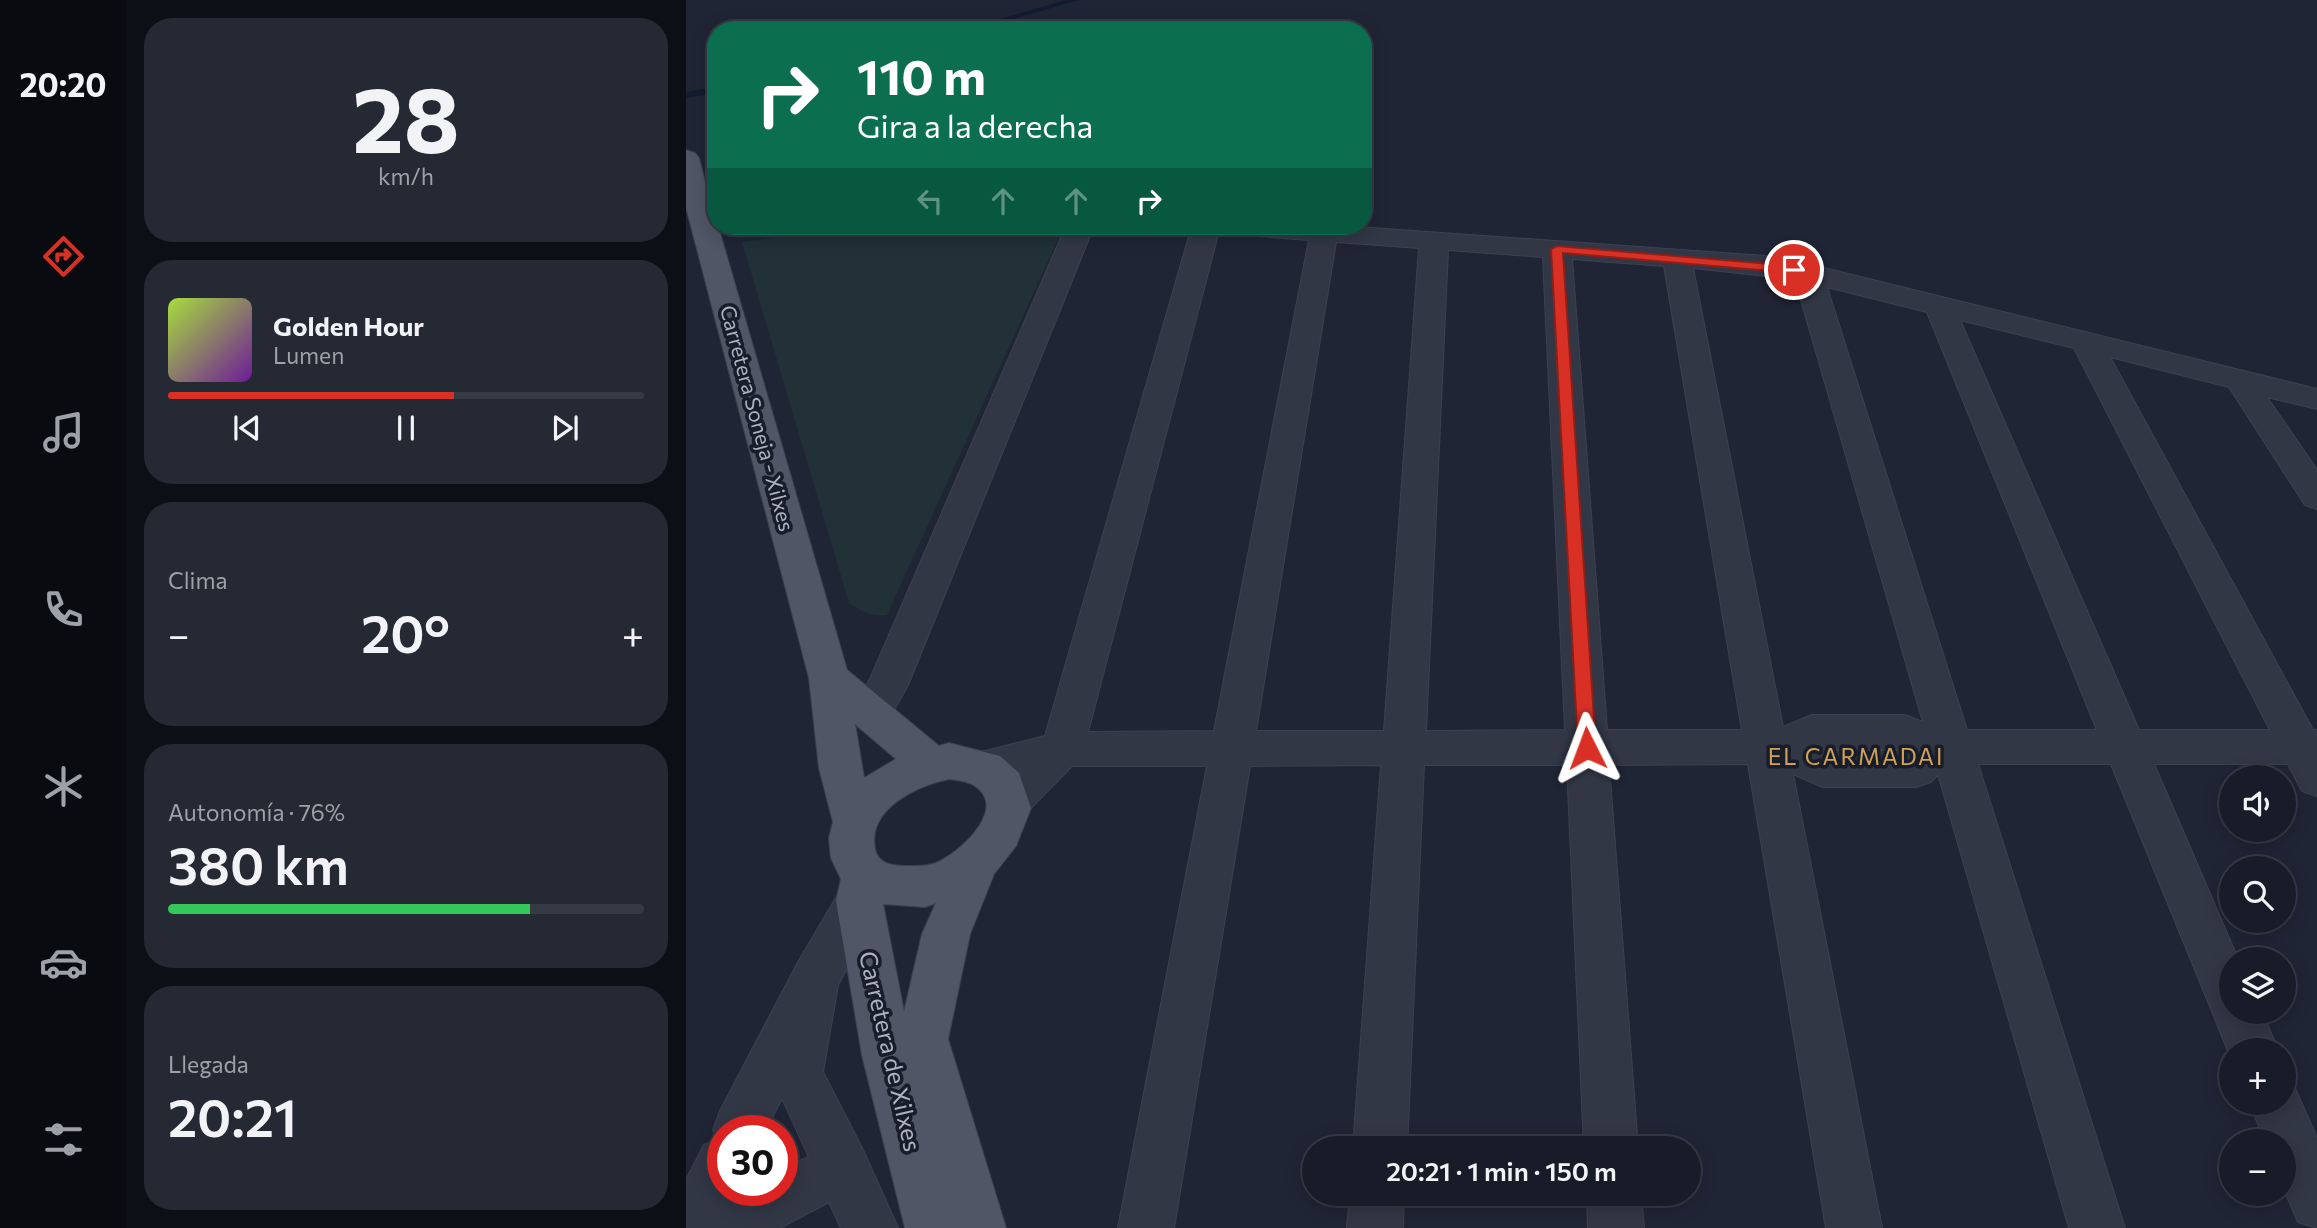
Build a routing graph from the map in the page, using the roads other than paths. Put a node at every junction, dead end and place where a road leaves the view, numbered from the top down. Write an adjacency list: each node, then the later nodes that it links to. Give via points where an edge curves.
1 (686, 158): 2 (main road, Carretera Soneja - Xilxes)
2 (707, 234)
3 (707, 235): 17 (main road, Carretera Soneja - Xilxes)
4 (1076, 235): 18 (street, via 888,685)
5 (1204, 235): 25 (street)
6 (1323, 235): 21 (street)
7 (1365, 235): 8 (street)
8 (1434, 240): 9 (street); 22 (street)
9 (1557, 249): 10 (street); 23 (street)
10 (1677, 258): 11 (street, via 1779,266); 24 (street)
11 (1808, 273): 12 (street); 19 (street)
12 (1939, 305): 13 (street); 20 (street)
13 (2086, 342): 14 (street); 26 (street)
14 (2240, 380): 15 (street); 16 (street)
15 (2317, 399)
16 (2317, 497)
17 (829, 678): 18 (main road); 30 (main road, via 840,768)
18 (870, 714): 27 (main road)
19 (1944, 747): 20 (street); 24 (street, via 1916,769 1823,769); 53 (street)
20 (2125, 747): 26 (street); 33 (street)
21 (1233, 748): 22 (street); 25 (street); 49 (street)
22 (1406, 748): 23 (street); 37 (street)
23 (1587, 748): 24 (street); 38 (street)
24 (1773, 748): 52 (street)
25 (1062, 749): 28 (street); 29 (street)
26 (2312, 757)
27 (930, 764): 28 (main road, via 959,761); 30 (main road, via 884,786)
28 (984, 766): 29 (main road, via 1006,787)
29 (1009, 802): 31 (main road, via 1006,824)
30 (855, 823): 32 (main road, via 852,842)
31 (975, 864): 32 (main road, via 928,887); 48 (main road, Carretera de Xilxes, via 946,934 923,1039)
32 (862, 887): 34 (street); 47 (main road, Carretera de Xilxes, via 887,1055)
33 (2219, 970)
34 (814, 980): 35 (street); 39 (street, via 797,1074)
35 (746, 1115)
36 (2280, 1115): 41 (street)
37 (1381, 1136)
38 (1610, 1136)
39 (844, 1169): 45 (street); 46 (street)
40 (707, 1196): 44 (street)
41 (2317, 1203)
42 (1376, 1206): 50 (street)
43 (1615, 1206): 51 (street)
44 (691, 1228)
45 (724, 1228)
46 (870, 1228)
47 (933, 1228)
48 (978, 1228)
49 (1146, 1228)
50 (1375, 1228)
51 (1616, 1228)
52 (1854, 1228)
53 (2097, 1228)

